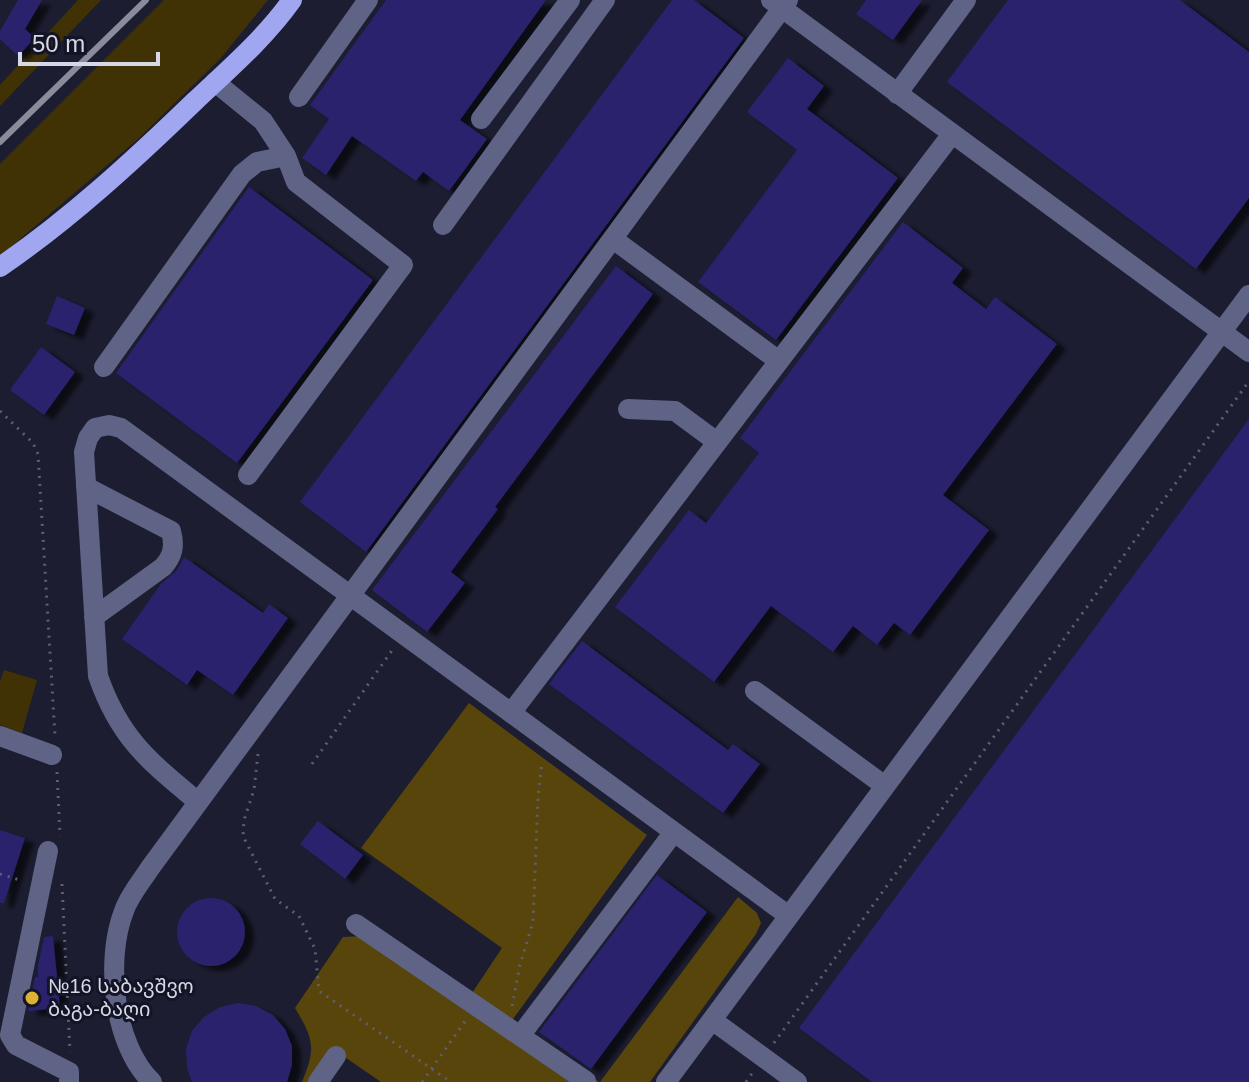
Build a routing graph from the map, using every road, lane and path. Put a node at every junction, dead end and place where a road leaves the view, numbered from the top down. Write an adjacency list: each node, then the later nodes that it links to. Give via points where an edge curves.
1 (292, 0): 7 (main road)
2 (368, 0): 9 (lane)
3 (570, 0): 10 (lane)
4 (605, 0): 13 (lane)
5 (966, 0): 8 (lane)
6 (780, 3): 8 (lane); 14 (lane)
7 (215, 82): 12 (lane, via 263,121); 15 (main road, via 105,183)
8 (897, 94): 11 (lane)
9 (299, 97)
10 (481, 119)
11 (952, 134): 17 (lane); 19 (lane)
12 (286, 156): 20 (lane, via 257,162 242,174); 24 (lane, via 296,182 403,265)
13 (443, 225)
14 (613, 239): 19 (lane); 26 (lane)
15 (0, 267)
16 (1249, 295): 17 (lane)
17 (1221, 332): 18 (lane); 36 (lane)
18 (1249, 352)
19 (779, 361): 23 (lane)
20 (104, 367)
21 (1249, 381): 46 (path)
22 (628, 409): 23 (lane, via 675,411)
23 (717, 442): 30 (lane)
24 (248, 475)
25 (86, 487): 26 (lane, via 88,438 95,428 121,428); 27 (lane); 27 (lane, via 171,531 174,544 163,567)
26 (350, 595): 28 (lane); 31 (lane)
27 (94, 617): 37 (lane, via 98,676 109,707 144,756)
28 (404, 635): 30 (lane); 35 (path)
29 (755, 691): 36 (lane)
30 (511, 713): 33 (lane)
31 (254, 726): 37 (lane); 47 (path, via 259,748 243,836 275,899 299,916 315,949 319,991)
32 (0, 736): 34 (lane)
33 (544, 737): 38 (lane); 44 (path, via 533,922)
34 (52, 755)
35 (312, 764)
36 (885, 786): 40 (lane)
37 (198, 802): 48 (lane, via 124,909 114,945 115,995 125,1040)
38 (674, 832): 40 (lane); 44 (lane)
39 (48, 851): 50 (lane, via 10,1035 16,1045 69,1072)
40 (789, 916): 43 (lane)
41 (356, 924): 42 (lane)
42 (476, 1006): 44 (lane); 47 (path)
43 (712, 1020): 46 (lane); 54 (lane)
44 (513, 1031): 49 (lane)
45 (336, 1056): 51 (lane)
46 (764, 1058): 55 (lane)
47 (432, 1069): 52 (path); 53 (path)
48 (143, 1079)
49 (586, 1081)
50 (69, 1082)
51 (318, 1082)
52 (422, 1082)
53 (451, 1082)
54 (666, 1082)
55 (797, 1082)

